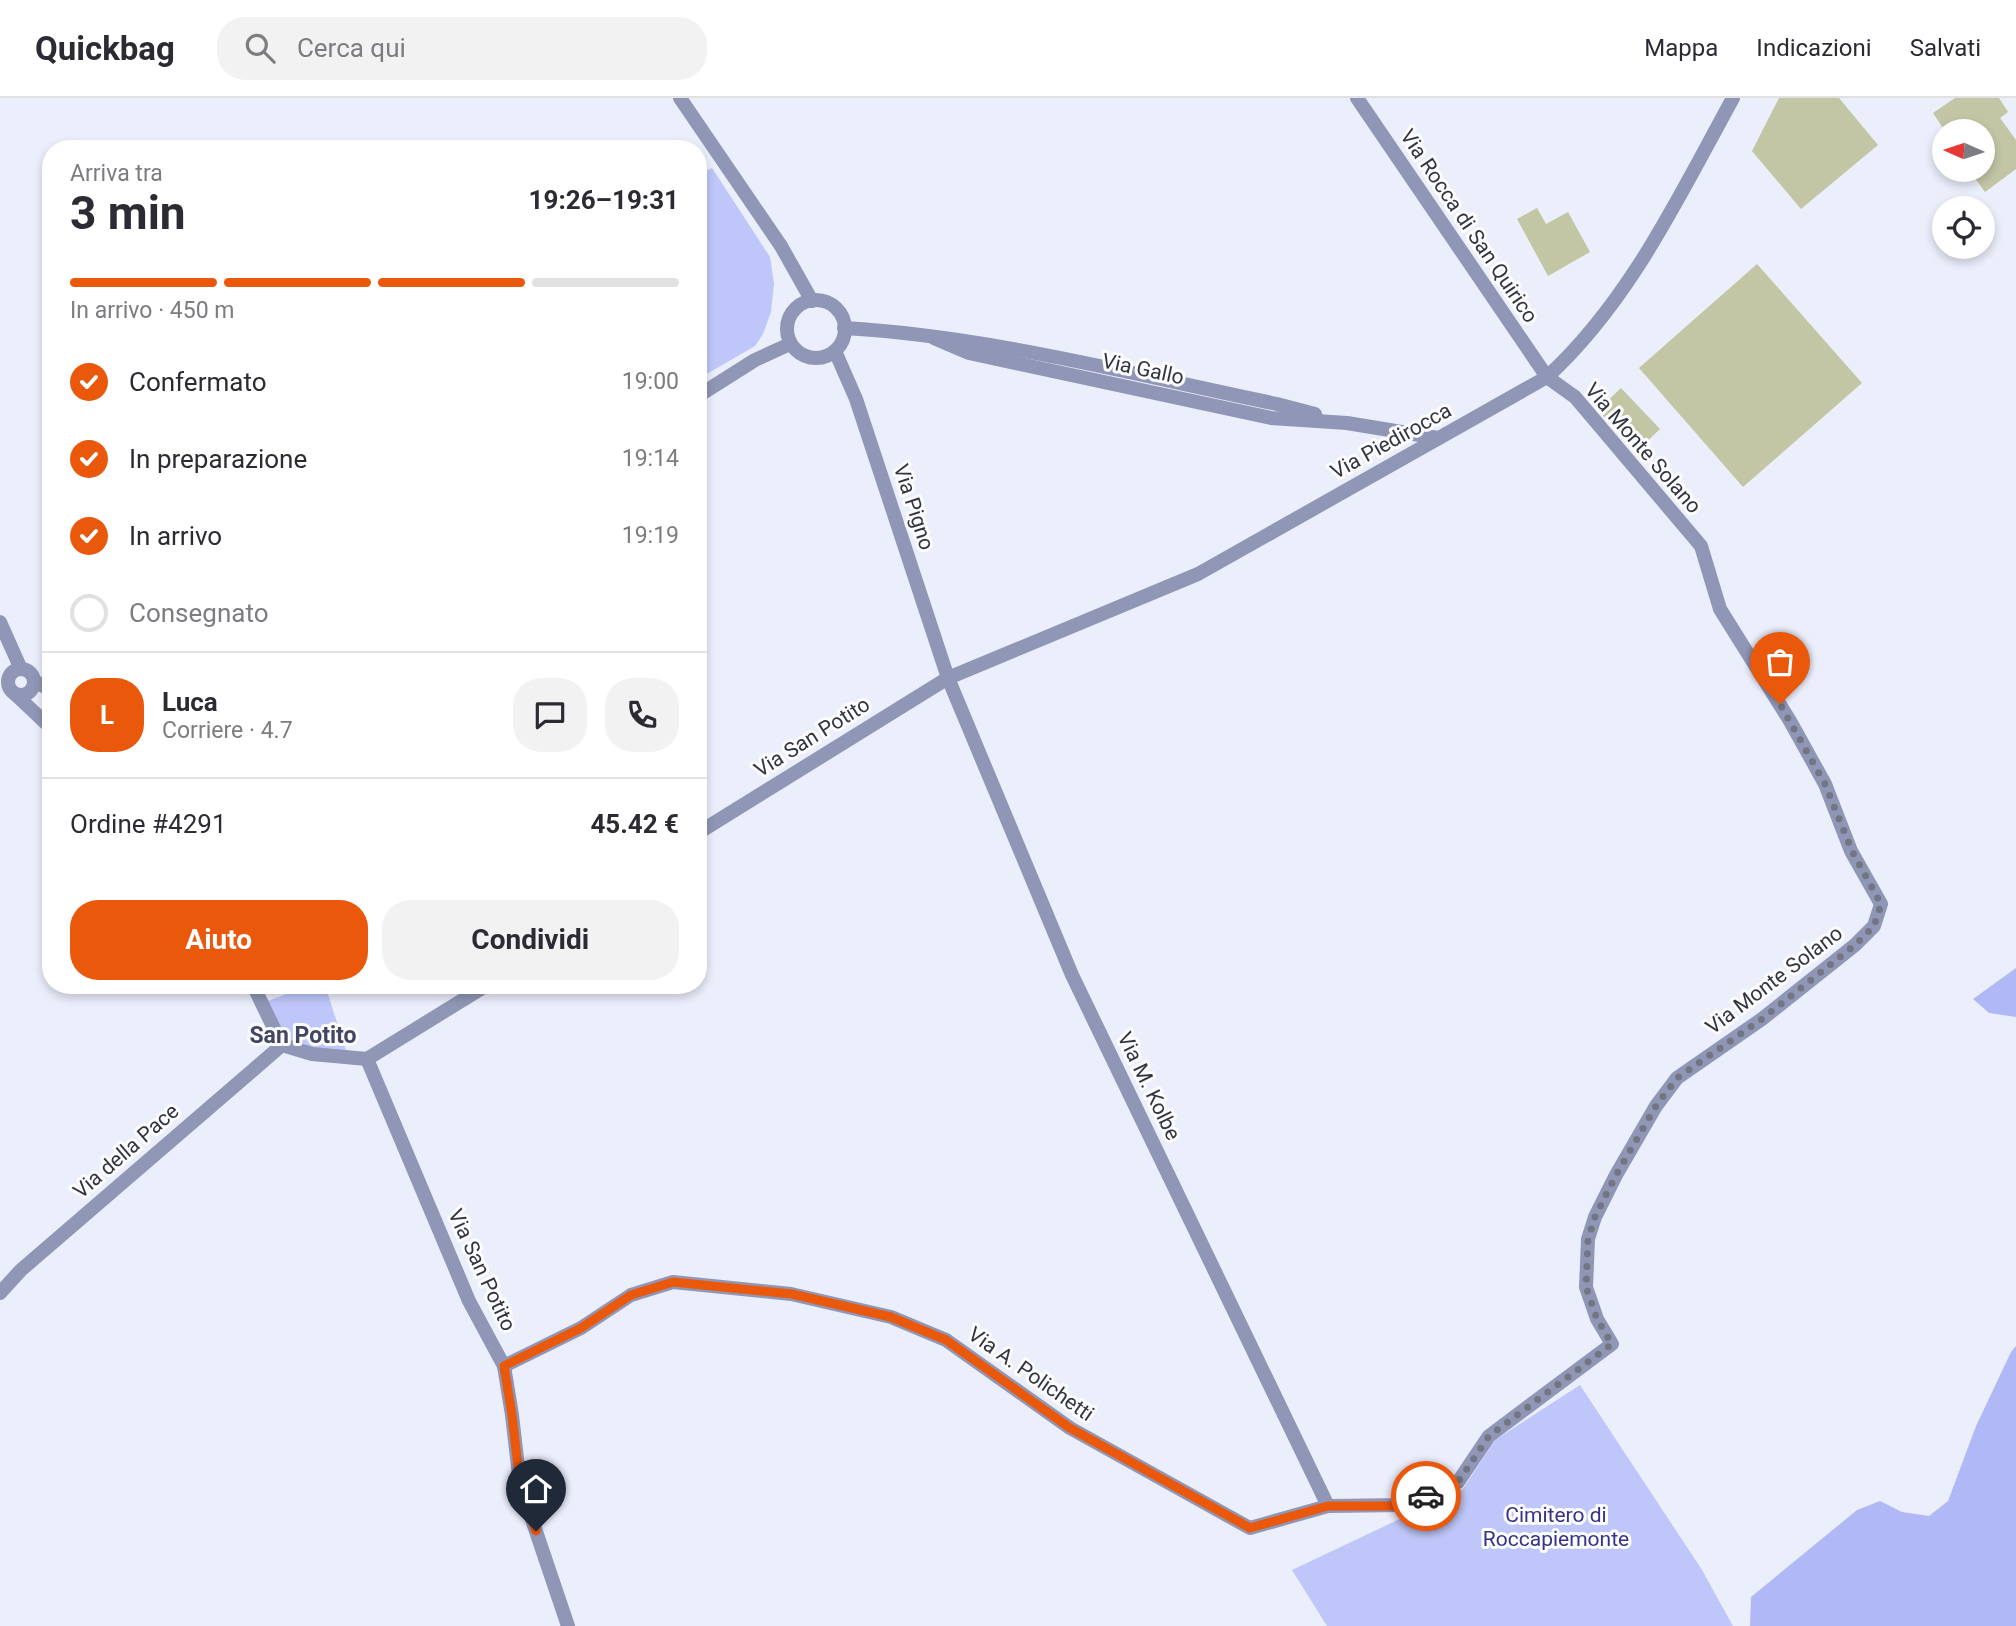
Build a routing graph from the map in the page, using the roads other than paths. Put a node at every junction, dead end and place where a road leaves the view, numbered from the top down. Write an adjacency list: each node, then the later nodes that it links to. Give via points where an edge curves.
1 (680, 98): 4 (street, via 781,246)
2 (1357, 98): 8 (street, Via Rocca di San Quirico)
3 (1733, 98): 8 (street, Via Piedirocca, via 1676,206 1636,268 1577,349)
4 (812, 300): 5 (street, via 830,304 842,317); 6 (street, via 794,310 788,322)
5 (844, 328): 7 (street); 10 (street, Via Gallo, via 971,342 1277,404 1347,423)
6 (790, 344): 7 (street, via 816,359); 9 (street)
7 (835, 351): 13 (street, Via Pigno, via 856,399)
8 (1547, 377): 10 (street, Via Piedirocca); 24 (street, Via Monte Solano, via 1575,397 1700,546 1720,610 1796,731 1881,904 1874,926 1855,945 1762,1019 1677,1078 1656,1106 1616,1175 1588,1239 1586,1287)
9 (707, 390)
10 (1438, 438): 13 (street, Via Piedirocca, via 1198,574)
11 (0, 622): 12 (street)
12 (21, 669): 14 (street); 16 (street, via 11,674)
13 (948, 678): 18 (street, Via San Potito); 26 (street, Via M. Kolbe, via 1072,975)
14 (34, 681): 15 (street); 16 (street, via 25,695)
15 (42, 685)
16 (8, 687): 17 (street)
17 (42, 719)
18 (707, 827)
19 (257, 994): 21 (street)
20 (472, 994): 22 (street)
21 (282, 1045): 22 (street, via 312,1054); 23 (street, Via della Pace, via 31,1261)
22 (367, 1059): 25 (street, Via San Potito, via 469,1301)
23 (0, 1293)
24 (1612, 1344): 26 (street, Via A. Polichetti, via 1489,1436 1458,1482 1405,1506)
25 (504, 1366): 26 (street, Via A. Polichetti, via 581,1328 631,1295 673,1282 792,1294 891,1317 946,1340 1070,1428 1250,1528); 27 (street, Via San Potito, via 520,1484)
26 (1328, 1506)
27 (568, 1626)

